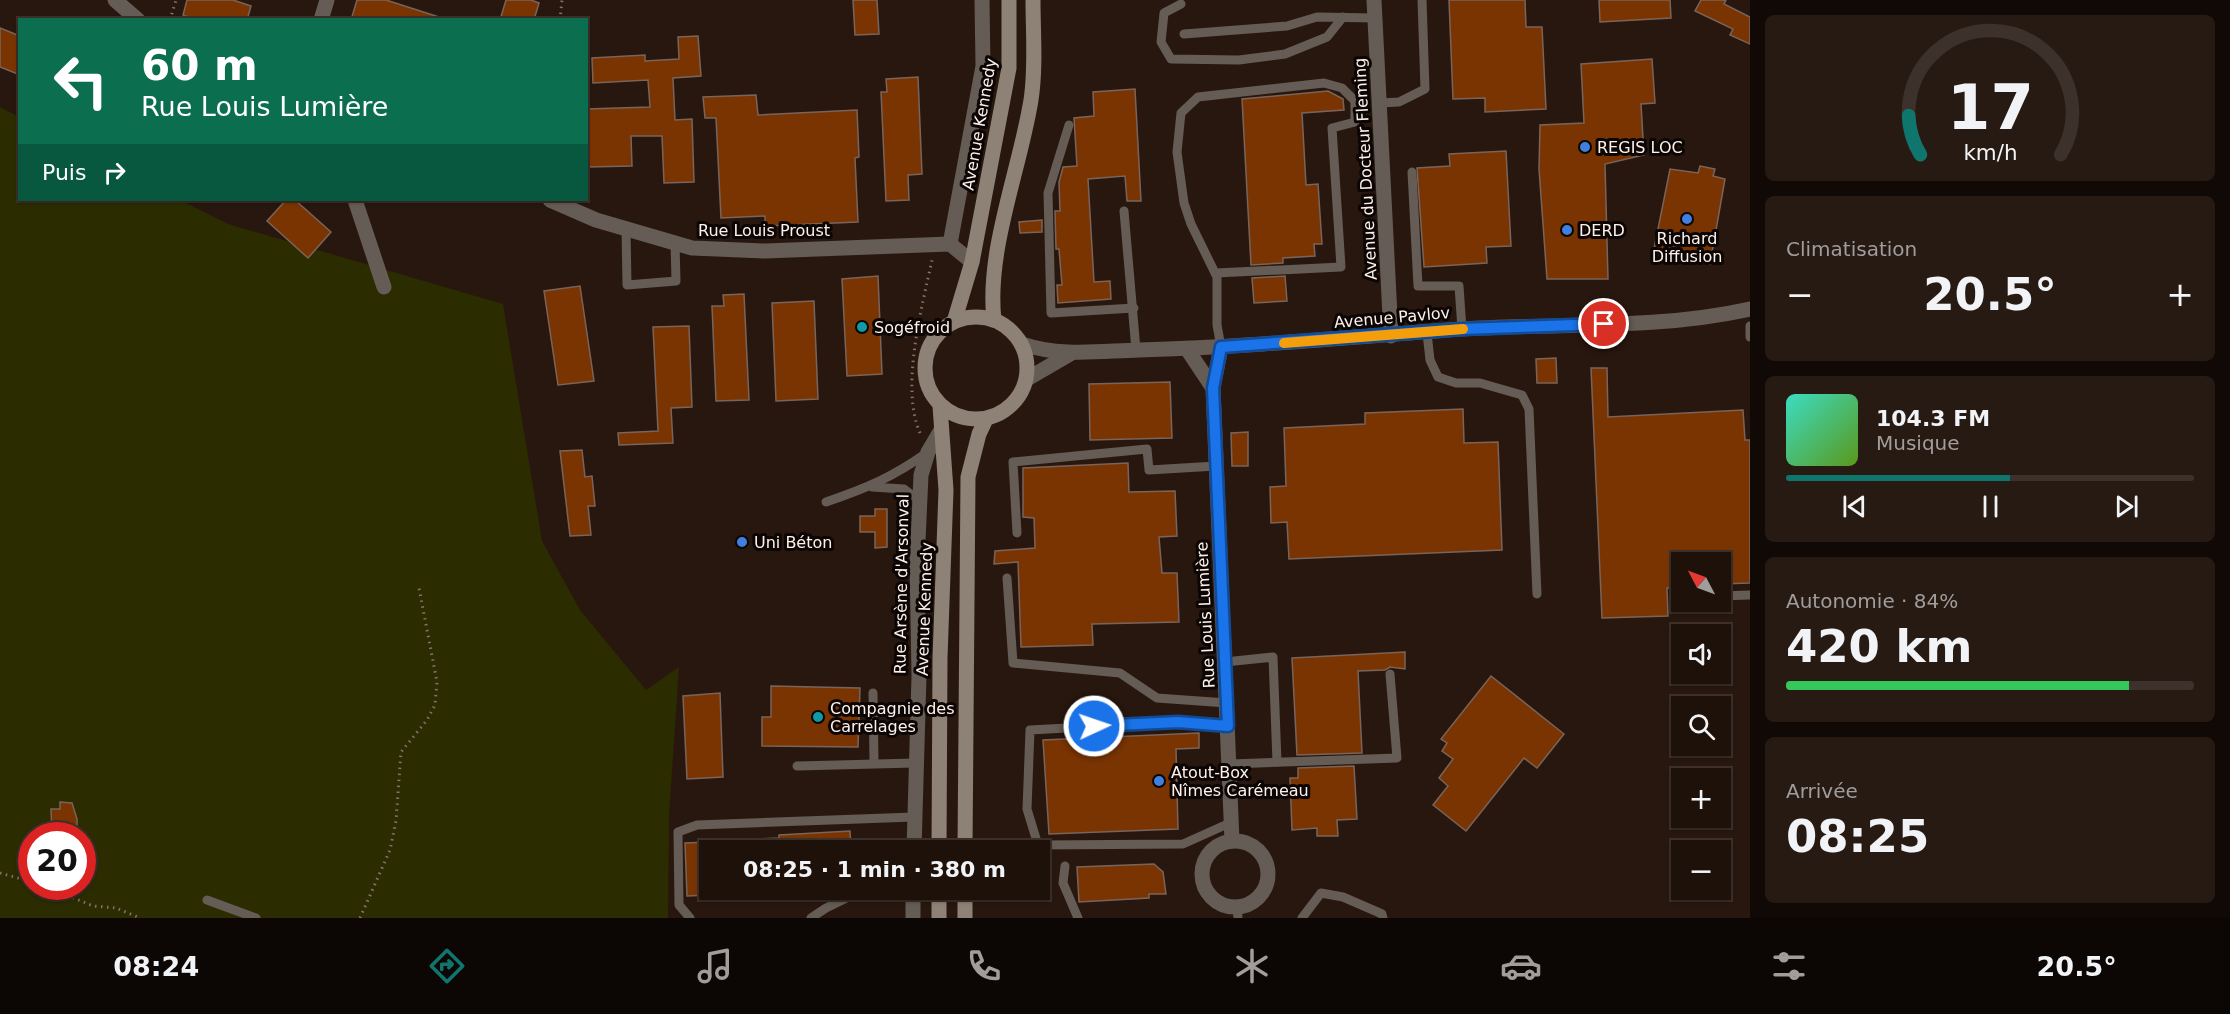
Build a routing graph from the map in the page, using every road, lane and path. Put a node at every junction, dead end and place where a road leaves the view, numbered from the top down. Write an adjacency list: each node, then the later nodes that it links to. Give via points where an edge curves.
1 (115, 0): 12 (street)
2 (176, 0): 13 (path)
3 (327, 0): 14 (street)
4 (562, 0): 15 (path)
5 (982, 0): 26 (street, via 983,66)
6 (1009, 0): 27 (main road, Avenue Kennedy, via 1009,68)
7 (1034, 0): 34 (main road, via 1031,99 1006,203 992,299)
8 (1374, 0): 16 (street, Avenue du Docteur Fleming)
9 (1422, 0): 18 (lane, via 1425,89 1399,102)
10 (1180, 4): 11 (lane, via 1164,13 1161,42 1171,59 1239,60 1285,54 1328,36)
11 (1343, 17): 16 (lane); 17 (lane)
12 (136, 18)
13 (171, 18)
14 (322, 18)
15 (560, 18)
16 (1375, 18): 18 (street, Avenue du Docteur Fleming)
17 (1184, 34)
18 (1380, 103): 39 (street, Avenue du Docteur Fleming)
19 (1069, 125): 31 (lane, via 1048,193 1051,314)
20 (1412, 171): 37 (lane, via 1418,286 1459,286)
21 (355, 201): 29 (street)
22 (552, 201): 24 (street, Rue Louis Proust)
23 (1125, 211): 31 (lane)
24 (626, 229): 25 (street, Rue Louis Proust); 25 (lane, via 627,285 676,282)
25 (675, 243): 26 (street, Rue Louis Proust, via 692,248 765,251)
26 (943, 244): 27 (street); 51 (path, via 916,332 913,382 917,426)
27 (972, 262): 35 (main road, Avenue Kennedy)
28 (1216, 273): 28 (lane, via 1184,202 1177,152 1181,113 1198,97 1324,83 1342,88 1355,101 1355,122 1332,128 1341,267); 42 (lane)
29 (384, 287)
30 (1750, 299): 33 (street, Avenue Pavlov)
31 (1134, 308): 44 (lane)
32 (1750, 309): 33 (street, Avenue Pavlov)
33 (1718, 316): 37 (street, Avenue Pavlov, via 1700,320)
34 (994, 320): 35 (main road, via 981,317); 41 (main road, via 1015,334)
35 (954, 322): 48 (main road, via 940,331 925,360 925,377)
36 (1750, 326): 40 (lane)
37 (1462, 329): 38 (street, Avenue Pavlov)
38 (1427, 333): 39 (street, Avenue Pavlov); 59 (lane, via 1430,360 1438,377 1522,395 1529,409)
39 (1391, 336): 42 (street, Avenue Pavlov)
40 (1750, 337)
41 (1022, 344): 45 (street, Avenue Pavlov); 46 (main road, via 1027,356)
42 (1221, 347): 43 (street, Avenue Pavlov); 47 (street, Rue Louis Lumière)
43 (1186, 348): 44 (street, Avenue Pavlov); 47 (street)
44 (1136, 350): 45 (street, Avenue Pavlov)
45 (1070, 354): 46 (street, Avenue Pavlov)
46 (1027, 379): 49 (main road, via 1012,405)
47 (1213, 388): 52 (street, Rue Louis Lumière)
48 (940, 406): 49 (main road, via 969,420); 50 (main road, Avenue Kennedy)
49 (986, 419): 76 (main road, via 968,477)
50 (941, 430): 51 (street, Rue Arsène d'Arsonval); 75 (main road, Avenue Kennedy, via 946,490)
51 (928, 452): 53 (lane, via 898,474); 54 (street, Rue Arsène d'Arsonval, via 921,475)
52 (1216, 466): 56 (lane, via 1149,470 1147,449 1013,462); 62 (street, Rue Louis Lumière)
53 (870, 487): 54 (lane, via 904,489); 55 (lane)
54 (920, 501): 69 (street, Rue Arsène d'Arsonval)
55 (826, 502)
56 (1017, 533)
57 (1007, 578): 65 (lane, via 1013,663 1120,673 1157,698)
58 (419, 588): 90 (path, via 437,682 435,705 400,752 396,821 390,850)
59 (1538, 594)
60 (1750, 595): 61 (lane)
61 (1731, 596)
62 (1226, 662): 65 (street, Rue Louis Lumière); 68 (lane, via 1273,657)
63 (1390, 674): 68 (lane, via 1397,758)
64 (873, 693): 67 (lane)
65 (1227, 703): 66 (street, Rue Louis Lumière)
66 (1228, 726): 70 (street, Rue Louis Lumière); 73 (lane, via 1178,722 1030,730 1027,809 1038,845 1183,844)
67 (874, 762): 69 (lane); 71 (lane)
68 (1277, 762): 70 (lane)
69 (915, 763): 72 (street, Rue Arsène d'Arsonval)
70 (1230, 764): 73 (street, Rue Louis Lumière)
71 (797, 766)
72 (914, 818): 74 (street, Rue Arsène d'Arsonval); 91 (lane, via 696,825 678,832 679,905)
73 (1232, 822): 77 (street, Rue Louis Lumière)
74 (914, 840)
75 (939, 840)
76 (965, 840)
77 (1232, 841): 87 (street, via 1210,852 1203,863 1202,876 1213,898); 87 (street, via 1254,847 1267,866 1264,888 1258,898)
78 (1065, 866): 96 (lane, via 1063,883)
79 (0, 873): 80 (path)
80 (18, 878)
81 (79, 900): 88 (path)
82 (207, 900): 89 (lane)
83 (842, 900): 92 (lane)
84 (913, 900): 93 (street)
85 (939, 900): 94 (main road)
86 (965, 900): 95 (main road)
87 (1237, 912)
88 (140, 918)
89 (256, 918)
90 (360, 918)
91 (690, 918)
92 (811, 918)
93 (913, 918)
94 (939, 918)
95 (964, 918)
96 (1078, 918)
97 (1302, 918): 98 (lane, via 1321,893 1343,897 1382,914)
98 (1383, 918)

